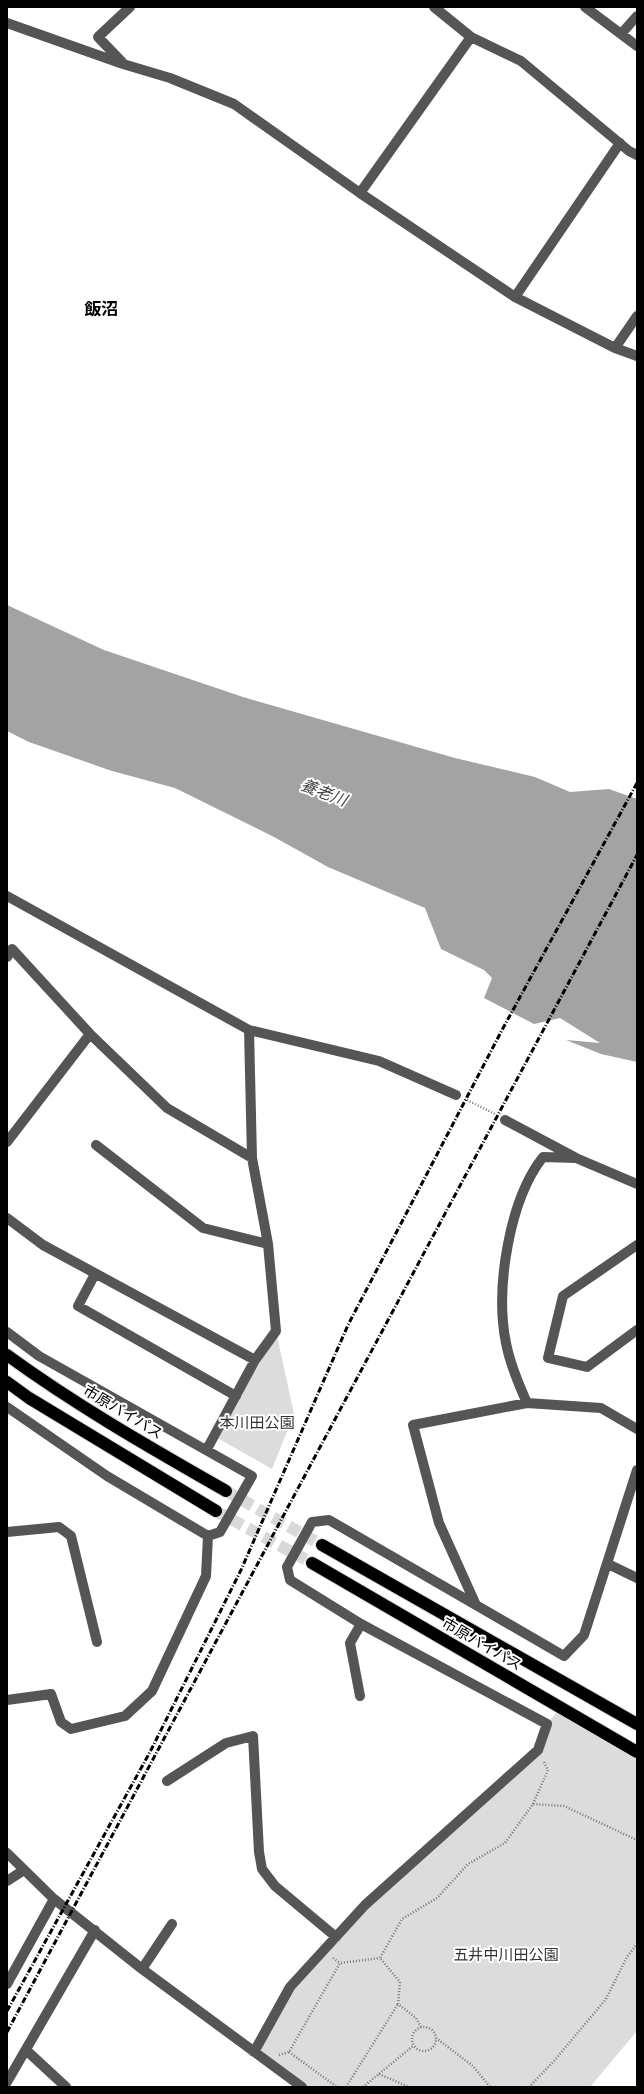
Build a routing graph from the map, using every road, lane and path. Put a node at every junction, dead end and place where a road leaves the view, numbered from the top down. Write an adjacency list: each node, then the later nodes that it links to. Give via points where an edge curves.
1 (130, 7): 9 (street, via 98,37)
2 (434, 7): 7 (street)
3 (585, 7): 6 (street)
4 (637, 16): 6 (street)
5 (7, 22): 9 (street)
6 (621, 34): 8 (street)
7 (471, 36): 10 (street, via 521,61); 12 (street)
8 (637, 46)
9 (123, 64): 12 (street, via 170,78 234,104)
10 (620, 144): 11 (street); 13 (street)
11 (637, 155)
12 (360, 193): 13 (street)
13 (515, 297): 15 (street)
14 (637, 316): 15 (street)
15 (615, 348): 16 (street)
16 (637, 356)
17 (7, 896): 19 (street)
18 (7, 957): 20 (street, via 12,949)
19 (249, 1030): 21 (street, via 379,1061); 25 (street)
20 (90, 1034): 23 (street); 25 (street, via 167,1108)
21 (456, 1095): 22 (path)
22 (502, 1118): 26 (street)
23 (7, 1142)
24 (96, 1145): 29 (street, via 203,1228)
25 (252, 1158): 29 (street)
26 (576, 1158): 27 (street); 38 (street, via 544,1157 534,1169 521,1194 509,1236 502,1307 512,1369)
27 (637, 1184)
28 (7, 1218): 31 (street, via 43,1245)
29 (268, 1244): 35 (street, via 276,1331)
30 (637, 1245): 32 (street, via 563,1296 548,1358 587,1367)
31 (95, 1274): 35 (street); 37 (street, via 78,1306)
32 (637, 1330)
33 (7, 1332): 41 (street, via 39,1356)
34 (7, 1356): 43 (highway, 市原バイパス, via 107,1422)
35 (255, 1360): 37 (street)
36 (7, 1382): 44 (highway, via 29,1398)
37 (236, 1396): 41 (street)
38 (527, 1403): 40 (street, via 601,1408); 51 (street, via 413,1425 439,1523)
39 (7, 1407): 46 (street, via 107,1476)
40 (637, 1429)
41 (207, 1449): 46 (street, via 252,1476 220,1532)
42 (637, 1470): 49 (street)
43 (226, 1491)
44 (216, 1511)
45 (7, 1532): 53 (street, via 59,1527 71,1536)
46 (208, 1536): 55 (street, via 206,1576 152,1691 125,1716 71,1729 61,1722 51,1694)
47 (322, 1545): 56 (highway, 市原バイパス)
48 (312, 1563): 58 (highway, 市原バイパス)
49 (608, 1564): 50 (street); 51 (street, via 584,1635 564,1656)
50 (637, 1578)
51 (476, 1605): 52 (street, via 329,1520 312,1522 287,1567 290,1580)
52 (361, 1624): 54 (street, via 350,1643); 57 (street, via 547,1724)
53 (97, 1642)
54 (360, 1696)
55 (7, 1700)
56 (637, 1724)
57 (538, 1750): 60 (path, via 548,1770); 68 (street, via 365,1905)
58 (637, 1752)
59 (167, 1781): 68 (street, via 226,1743 253,1736 262,1868 276,1886)
60 (533, 1804): 61 (path, via 564,1806); 70 (path, via 505,1843 468,1864 437,1898 402,1919)
61 (637, 1840)
62 (7, 1853): 63 (street)
63 (24, 1870): 64 (street); 65 (street)
64 (7, 1880)
65 (54, 1899): 67 (street); 72 (street)
66 (172, 1924): 71 (street)
67 (94, 1930): 71 (street); 77 (street)
68 (336, 1937): 78 (street, via 290,1987)
69 (637, 1944): 90 (path, via 627,1957 606,1999)
70 (380, 1958): 73 (path, via 400,1982); 79 (path, via 340,1963)
71 (142, 1969): 78 (street)
72 (7, 1984)
73 (398, 2004): 74 (path, via 416,2018); 86 (path)
74 (421, 2027): 75 (path, via 429,2028); 76 (path, via 412,2034)
75 (436, 2038): 76 (path, via 434,2046 428,2050 420,2051); 89 (path, via 473,2066)
76 (413, 2046): 81 (path)
77 (26, 2050): 82 (street); 83 (street)
78 (254, 2052): 80 (street)
79 (289, 2052): 80 (path); 85 (path)
80 (264, 2059): 84 (street)
81 (380, 2074): 87 (path); 88 (path)
82 (7, 2082)
83 (66, 2087)
84 (302, 2087)
85 (337, 2087)
86 (346, 2087)
87 (363, 2087)
88 (408, 2087)
89 (490, 2087)
90 (529, 2087)

